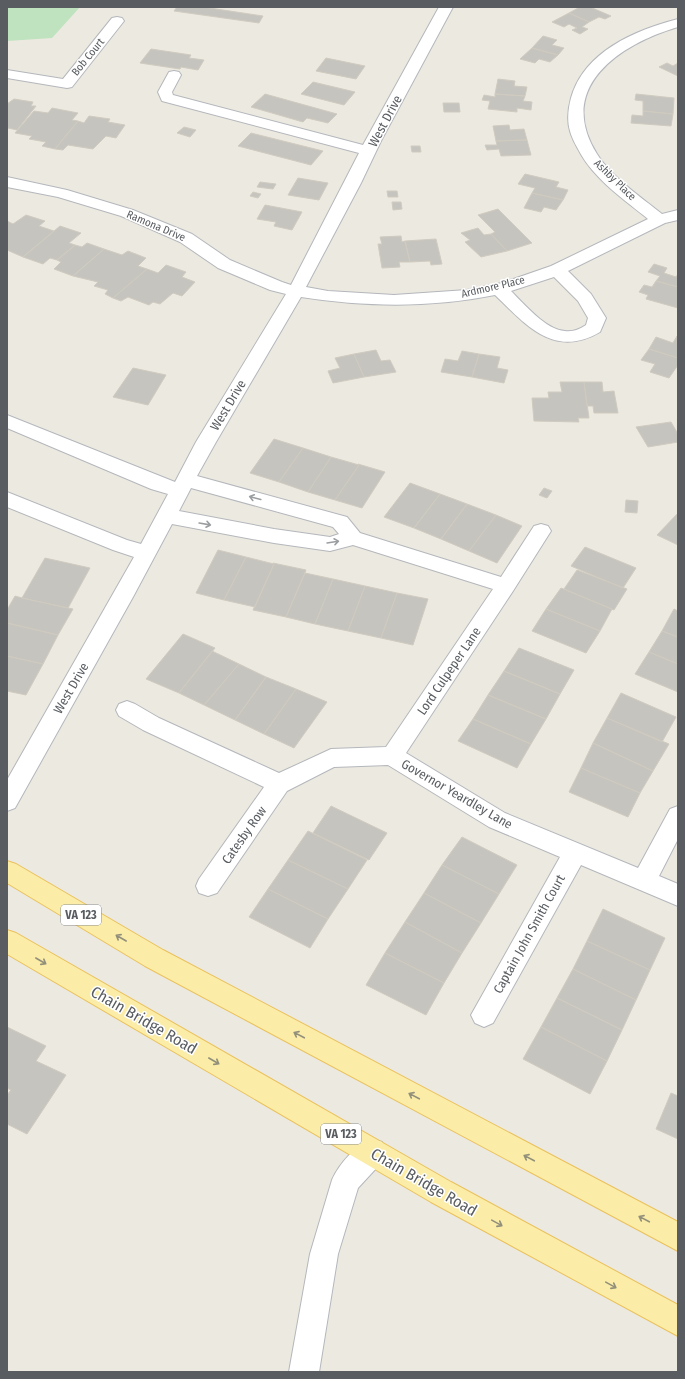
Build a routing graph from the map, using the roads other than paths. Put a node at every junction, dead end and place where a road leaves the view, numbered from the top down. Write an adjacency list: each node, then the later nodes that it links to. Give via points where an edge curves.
1 (446, 7): 6 (street, West Drive)
2 (118, 20): 4 (street, Bob Court, via 67,84)
3 (678, 22): 9 (street, Ashby Place, via 649,32 612,51 585,78 577,103 577,125 589,154 614,183)
4 (7, 74)
5 (174, 75): 6 (street, via 165,92 167,98)
6 (369, 151): 12 (street, West Drive)
7 (7, 182): 12 (street, Ramona Drive, via 127,213 186,238 224,264 249,276)
8 (678, 215): 9 (street, Ardmore Place)
9 (659, 220): 10 (street, Ardmore Place)
10 (557, 270): 11 (street, Ardmore Place); 11 (street, via 585,298 597,318 594,328 576,336 560,336 548,332 530,319)
11 (498, 288): 12 (street, Ardmore Place, via 467,295 394,300 328,296)
12 (296, 291): 14 (street, West Drive)
13 (7, 421): 14 (street, via 158,484)
14 (183, 485): 16 (street, West Drive); 18 (street, one-way to 14, via 340,522)
15 (7, 499): 19 (street)
16 (167, 516): 18 (street, one-way to 18, via 330,544); 19 (street, West Drive)
17 (541, 531): 20 (street, Lord Culpeper Lane)
18 (353, 538): 20 (street)
19 (147, 554): 24 (street, West Drive)
20 (506, 586): 22 (street, Lord Culpeper Lane)
21 (127, 710): 23 (street, via 151,724)
22 (392, 756): 23 (street, Governor Yeardley Lane, via 331,758); 26 (street, Governor Yeardley Lane, via 497,820)
23 (279, 784): 29 (street, Catesby Row)
24 (7, 801)
25 (678, 816): 28 (street)
26 (575, 853): 28 (street, Governor Yeardley Lane); 32 (street, Captain John Smith Court)
27 (7, 871): 34 (main road, VA 123, one-way to 27, via 154,958)
28 (644, 880): 30 (street, Governor Yeardley Lane)
29 (208, 886)
30 (678, 895)
31 (7, 941): 33 (main road, Chain Bridge Road / VA 123, one-way to 33)
32 (484, 1016)
33 (372, 1152): 35 (main road, Chain Bridge Road / VA 123, one-way to 35); 36 (street, via 346,1180 324,1254)
34 (678, 1237)
35 (678, 1321)
36 (304, 1372)

